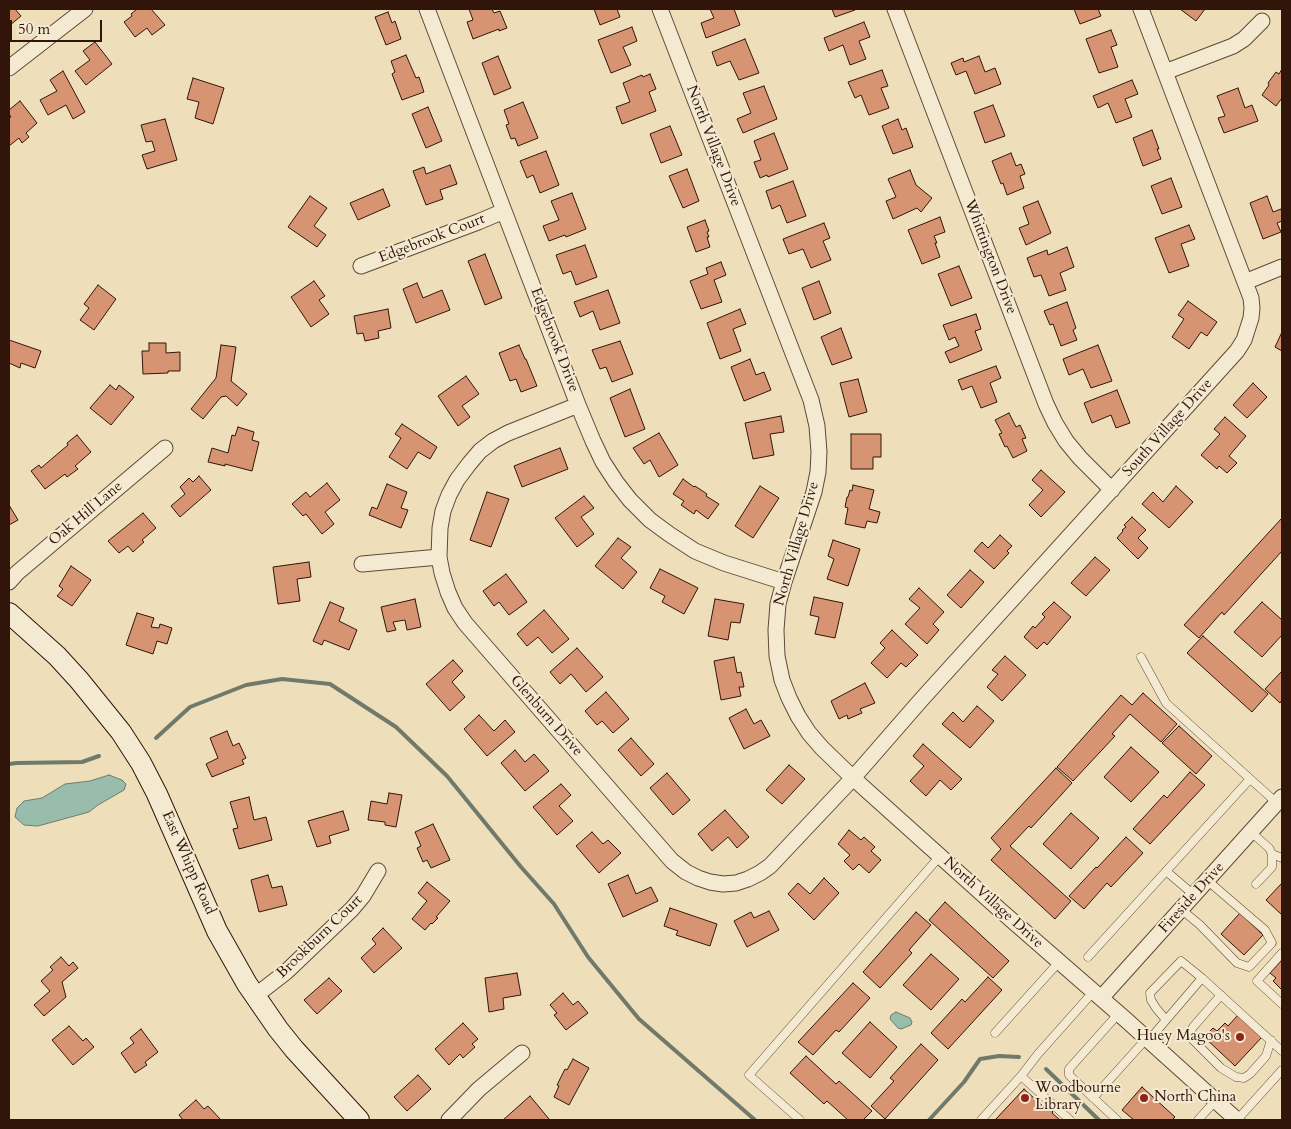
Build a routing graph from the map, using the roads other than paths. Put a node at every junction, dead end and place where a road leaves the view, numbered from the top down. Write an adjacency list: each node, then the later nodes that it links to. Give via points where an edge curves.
1 (85, 9): 7 (street)
2 (427, 9): 9 (street, Edgebrook Drive)
3 (660, 9): 19 (street, North Village Drive, via 811,400 817,426 819,452 814,492)
4 (895, 9): 15 (street, Whittington Drive, via 1046,404 1066,441)
5 (1141, 9): 8 (street, South Village Drive)
6 (1262, 21): 8 (street, via 1233,46)
7 (9, 68)
8 (1165, 72): 12 (street, South Village Drive)
9 (504, 211): 10 (street, Edgebrook Court); 13 (street, Edgebrook Drive)
10 (361, 266)
11 (1282, 267): 12 (street)
12 (1245, 282): 15 (street, South Village Drive, via 1251,298 1251,318 1237,351)
13 (578, 405): 16 (street, Glenburn Drive, via 493,441 469,464 457,480 443,511); 19 (street, Edgebrook Drive, via 603,462 630,500 650,520 695,551)
14 (165, 448): 18 (street, Oak Hill Lane)
15 (1112, 490): 22 (street, South Village Drive)
16 (439, 557): 17 (street); 22 (street, Glenburn Drive, via 448,592 465,623 672,861 686,872 723,884 760,874)
17 (362, 564)
18 (9, 582)
19 (784, 582): 22 (street, North Village Drive, via 778,604 777,656 789,698 809,733)
20 (9, 614): 41 (main road, East Whipp Road, via 80,680 141,763 217,931)
21 (1141, 657): 23 (lane, via 1166,703)
22 (853, 778): 27 (street, North Village Drive)
23 (1250, 779): 24 (lane); 30 (lane)
24 (1280, 803): 25 (street, Fireside Drive)
25 (1252, 832): 26 (lane); 31 (street, Fireside Drive)
26 (1272, 854): 28 (lane); 32 (lane, via 1272,867)
27 (940, 856): 37 (street, North Village Drive); 56 (lane, via 749,1075)
28 (1282, 858)
29 (378, 871): 41 (street, Brookburn Court, via 352,909)
30 (1166, 871): 33 (lane); 36 (lane)
31 (1208, 881): 33 (street, Fireside Drive); 34 (lane, via 1265,930 1272,943 1249,967 1236,964)
32 (1256, 884)
33 (1194, 896): 34 (street, Fireside Drive)
34 (1182, 910): 39 (street, Fireside Drive)
35 (1282, 953): 42 (lane, via 1257,981)
36 (1088, 957)
37 (1059, 962): 39 (street, North Village Drive); 45 (lane)
38 (1202, 978): 40 (lane); 44 (lane); 44 (lane, via 1181,961 1150,994)
39 (1098, 995): 43 (street, North Village Drive); 51 (lane, via 1038,1054)
40 (1221, 995): 47 (lane); 47 (lane, via 1190,1033 1192,1040 1222,1068 1244,1078 1266,1056)
41 (256, 996): 54 (main road, East Whipp Road, via 294,1049)
42 (1282, 1004)
43 (1119, 1013): 46 (street, North Village Drive); 52 (lane, via 1068,1069 1069,1075)
44 (1166, 1020): 46 (lane)
45 (995, 1034)
46 (1148, 1039): 52 (lane); 53 (street, North Village Drive)
47 (1271, 1040): 48 (lane)
48 (1282, 1051)
49 (522, 1053): 55 (street, via 479,1089)
50 (1282, 1070): 61 (lane)
51 (1021, 1076): 57 (lane); 58 (lane)
52 (1093, 1098): 59 (lane)
53 (1216, 1100): 60 (lane); 61 (street, North Village Drive)
54 (358, 1120)
55 (449, 1120)
56 (800, 1120)
57 (980, 1120)
58 (1070, 1120)
59 (1117, 1120)
60 (1198, 1120)
61 (1237, 1120)

